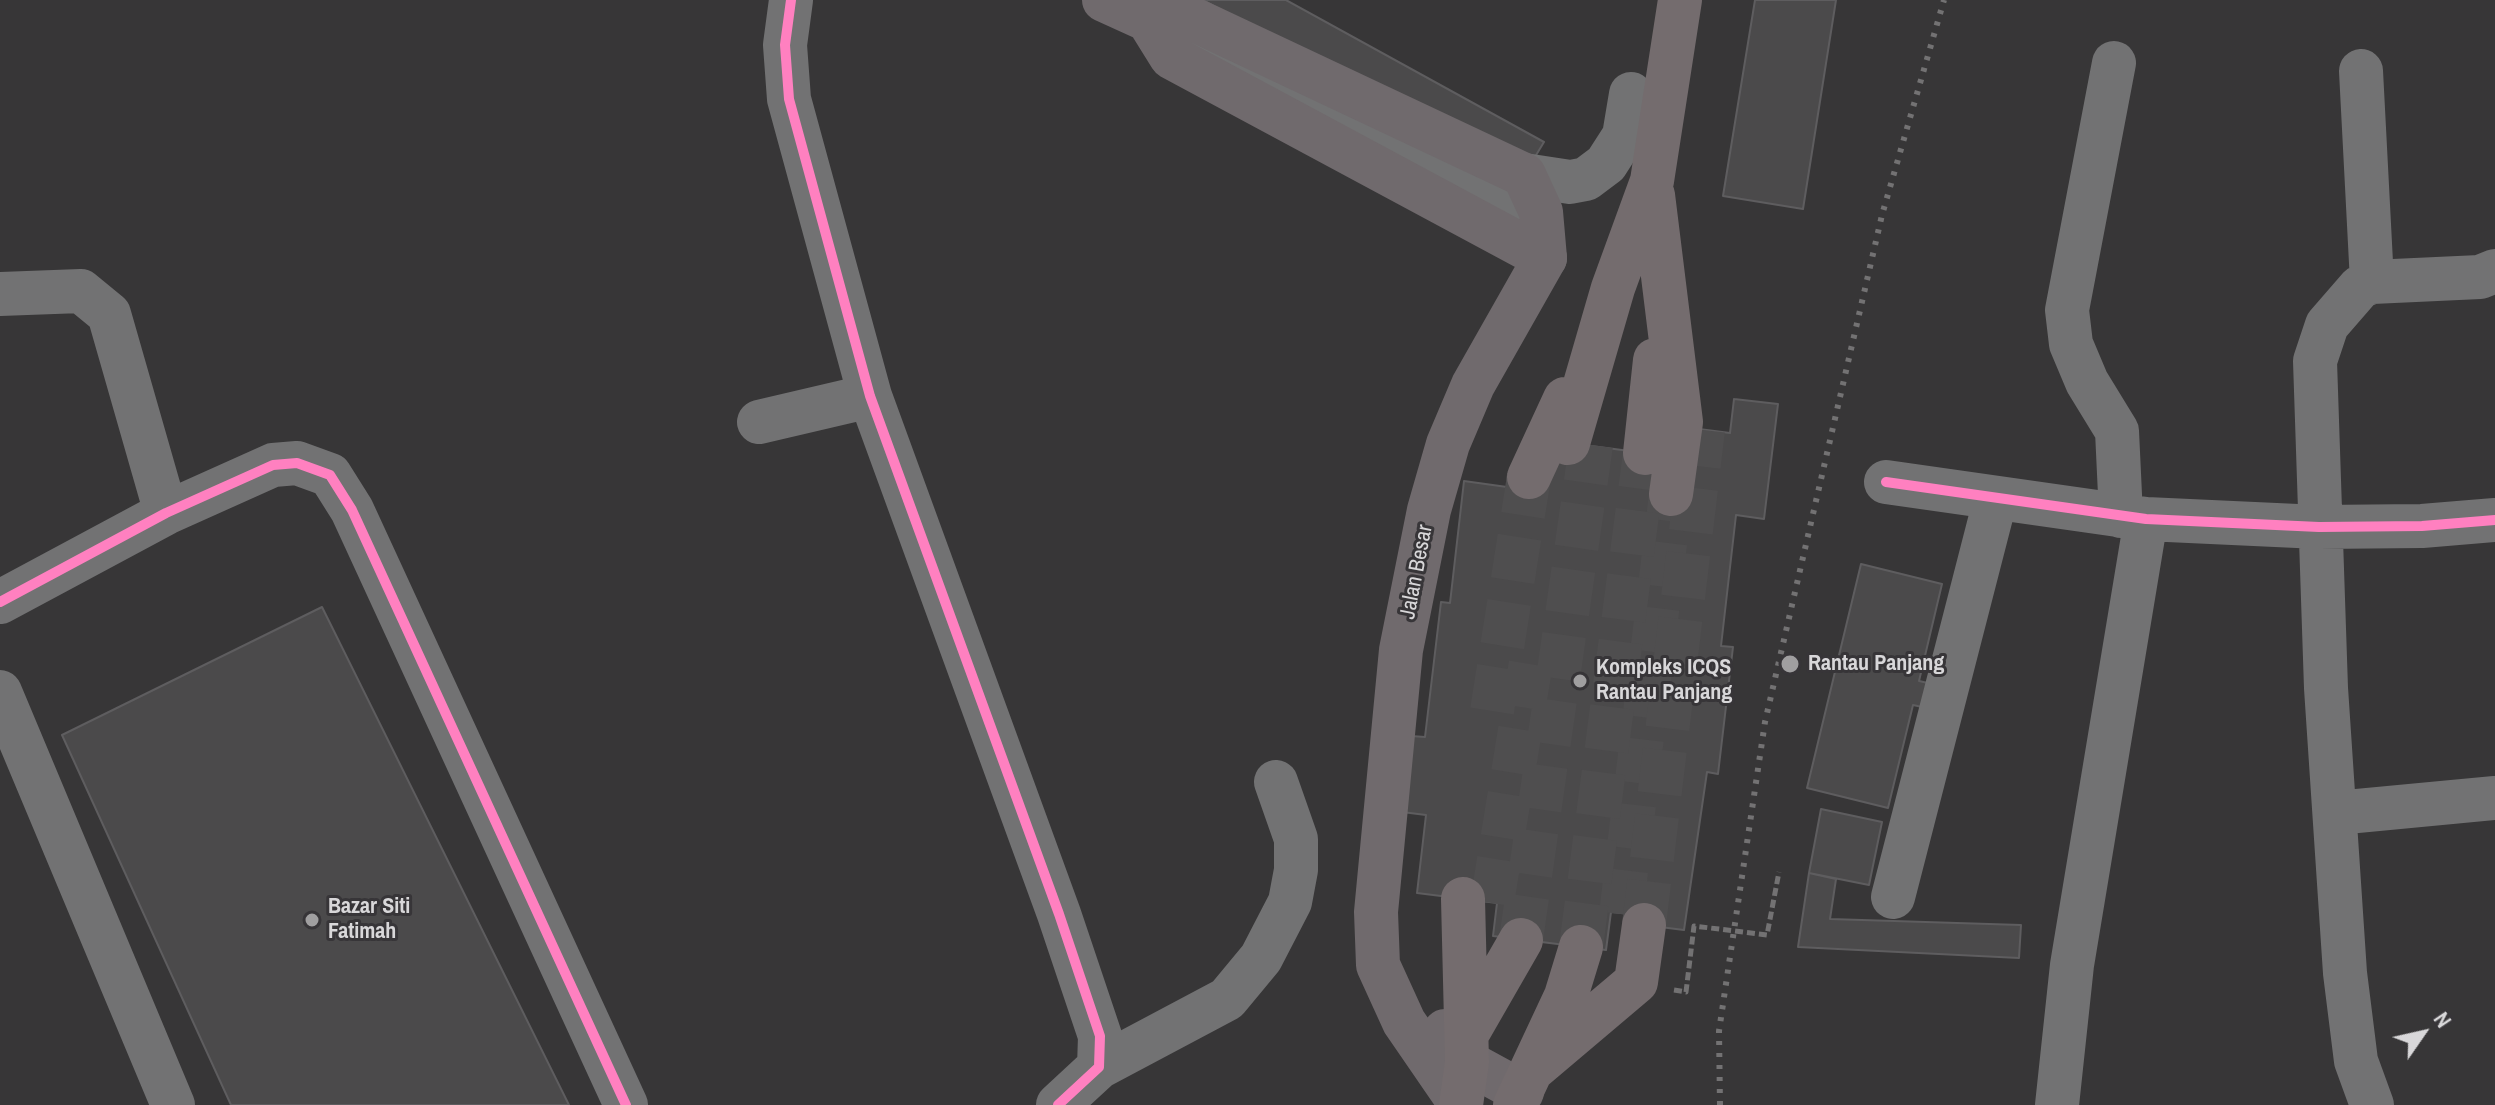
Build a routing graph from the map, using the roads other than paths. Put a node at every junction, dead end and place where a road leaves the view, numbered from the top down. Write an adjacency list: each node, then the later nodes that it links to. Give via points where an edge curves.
1 (791, 0): 16 (street, via 785,45 789,99)
2 (1104, 0): 4 (main road)
3 (1680, 0): 9 (highway)
4 (1148, 20): 8 (main road, via 1178,12); 10 (main road, via 1171,57)
5 (2114, 63): 26 (street, via 2067,310 2071,344 2117,431)
6 (2361, 71): 13 (street)
7 (1631, 94): 8 (street, via 1624,136 1596,172 1570,182)
8 (1524, 175): 10 (main road, via 1541,212)
9 (1652, 181): 12 (highway); 15 (highway)
10 (1545, 258): 36 (main road, Jalan Besar, via 1473,385 1429,510 1401,650)
11 (2495, 271): 13 (street, via 2480,277)
12 (1660, 274): 18 (highway, via 1695,372); 20 (highway); 23 (highway, via 1681,422)
13 (2372, 282): 28 (street, via 2336,312 2317,351)
14 (0, 294): 25 (street, via 81,291 109,314)
15 (1608, 305): 19 (highway); 21 (highway)
16 (870, 396): 17 (street); 41 (street, via 1059,914 1100,1036)
17 (759, 422)
18 (1703, 430)
19 (1579, 444)
20 (1645, 453)
21 (1529, 477)
22 (1886, 482): 24 (street)
23 (1671, 494)
24 (1995, 501): 26 (street); 34 (street)
25 (166, 513): 29 (street); 44 (street, via 273,465 313,467 341,488)
26 (2134, 518): 28 (street); 47 (street)
27 (2495, 520): 28 (street)
28 (2319, 527): 33 (street)
29 (0, 602)
30 (0, 692): 43 (street)
31 (1276, 782): 41 (street, via 1296,839 1296,870 1290,902 1261,958 1227,999)
32 (2495, 798): 33 (street)
33 (2336, 813): 48 (street, via 2349,1014 2356,1061)
34 (1893, 897)
35 (1478, 901): 40 (highway)
36 (1376, 912): 40 (main road, via 1424,1003); 46 (main road, Jalan Besar, via 1378,965 1404,1022)
37 (1633, 919): 42 (highway, via 1614,970)
38 (1521, 940): 40 (highway)
39 (1581, 947): 42 (highway, via 1566,996)
40 (1467, 1048): 42 (main road); 46 (highway)
41 (1099, 1067): 45 (street)
42 (1523, 1089)
43 (173, 1105)
44 (626, 1105)
45 (1058, 1105)
46 (1461, 1105)
47 (2057, 1105)
48 (2372, 1105)

